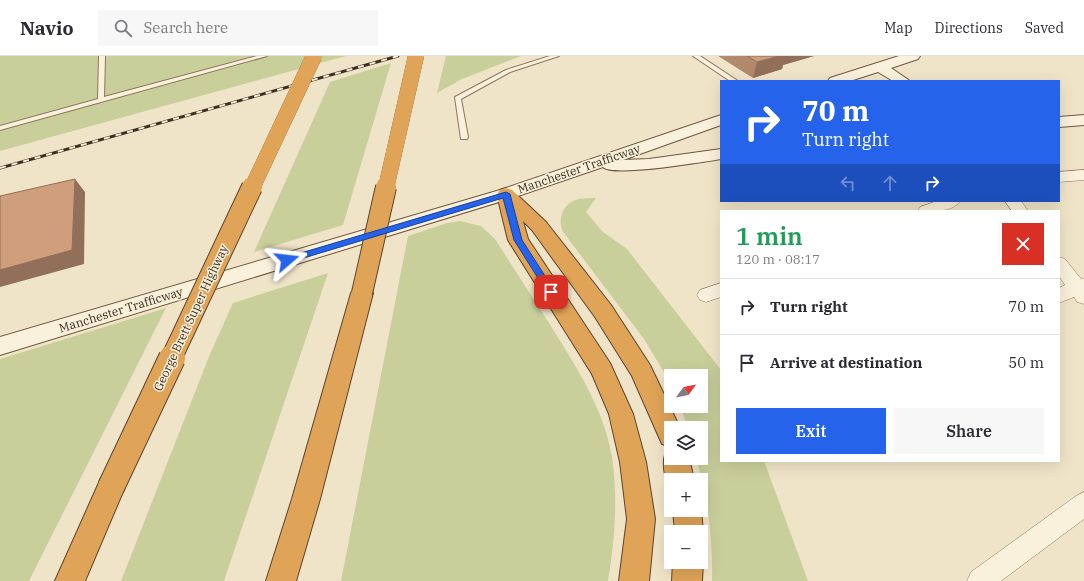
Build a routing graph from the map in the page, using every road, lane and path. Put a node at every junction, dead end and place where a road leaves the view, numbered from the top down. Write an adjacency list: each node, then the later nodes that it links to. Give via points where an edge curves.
1 (102, 56): 12 (lane)
2 (264, 56): 12 (lane)
3 (314, 56): 32 (highway, George Brett Super Highway, bridge, via 111,487)
4 (416, 56): 33 (highway, bridge, via 362,294 306,499)
5 (556, 56): 17 (lane, via 508,71 457,98)
6 (696, 56): 9 (lane)
7 (913, 56): 8 (main road)
8 (879, 66): 10 (main road); 11 (main road)
9 (733, 80)
10 (838, 80)
11 (901, 80)
12 (101, 100): 16 (lane)
13 (720, 120): 19 (main road, Manchester Trafficway)
14 (1084, 120): 15 (main road)
15 (1060, 122)
16 (0, 128)
17 (464, 137)
18 (720, 154): 19 (main road, via 649,164)
19 (591, 166): 22 (main road, Manchester Trafficway)
20 (1084, 175): 21 (street)
21 (1060, 177)
22 (506, 194): 28 (main road, Manchester Trafficway); 29 (highway, via 539,226 602,311 642,372); 34 (highway, via 518,240 602,370 621,414 633,462 640,519)
23 (949, 202): 24 (street)
24 (929, 210)
25 (1060, 264): 26 (street)
26 (1082, 290): 27 (street)
27 (1060, 296)
28 (0, 346)
29 (664, 421)
30 (1084, 504): 36 (street)
31 (688, 569): 35 (highway)
32 (70, 581)
33 (280, 581)
34 (634, 581)
35 (687, 581)
36 (980, 581)

